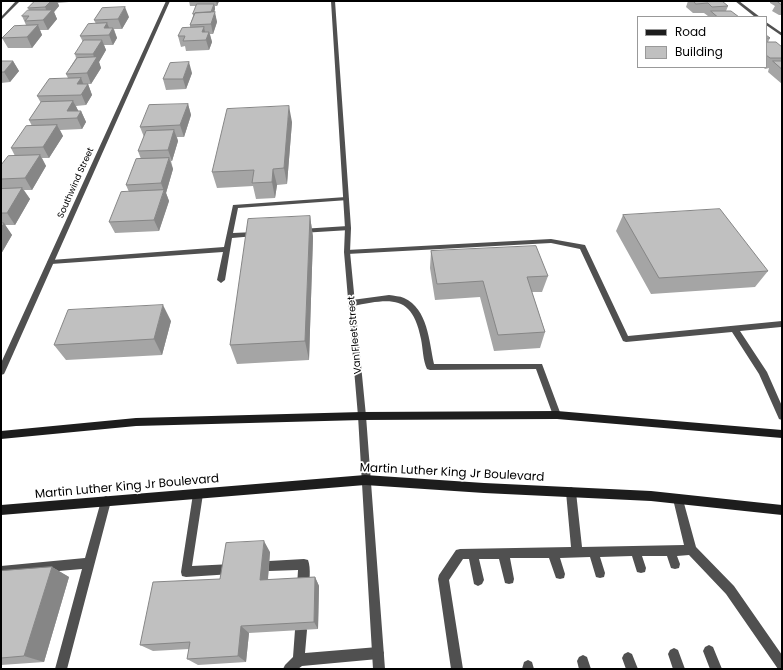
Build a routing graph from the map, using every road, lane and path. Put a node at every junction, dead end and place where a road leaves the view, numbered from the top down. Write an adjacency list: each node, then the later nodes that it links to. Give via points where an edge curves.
1 (18, 1): 6 (street)
2 (168, 1): 16 (street, Southwind Street)
3 (333, 1): 9 (street, Van Fleet Street)
4 (737, 1): 5 (street)
5 (757, 16)
6 (1, 19)
7 (767, 24): 8 (street)
8 (782, 35)
9 (346, 199): 10 (street, Van Fleet Street); 13 (street, via 234,206)
10 (348, 228): 11 (street); 15 (street, Van Fleet Street)
11 (292, 232)
12 (260, 234): 13 (street)
13 (229, 236): 14 (street)
14 (227, 248): 16 (street); 17 (street)
15 (347, 252): 18 (street, Van Fleet Street); 20 (street, via 551,241 564,243 583,247 626,339)
16 (51, 262): 21 (street, Southwind Street)
17 (221, 280)
18 (352, 302): 22 (street, via 390,298 406,302 419,314 430,367 539,366); 23 (street, Van Fleet Street)
19 (781, 324): 20 (street)
20 (734, 328): 24 (street, via 763,372)
21 (1, 372)
22 (557, 415): 23 (main road); 25 (main road)
23 (362, 416): 26 (main road, via 136,422); 27 (street, Van Fleet Street)
24 (782, 416)
25 (782, 434)
26 (1, 435)
27 (366, 480): 28 (main road, Martin Luther King Jr Boulevard); 29 (main road, Martin Luther King Jr Boulevard); 55 (street, Van Fleet Street)
28 (571, 492): 30 (main road, Martin Luther King Jr Boulevard); 39 (street)
29 (198, 494): 31 (main road, Martin Luther King Jr Boulevard); 45 (street, via 186,572)
30 (678, 499): 33 (main road, Martin Luther King Jr Boulevard); 35 (street)
31 (106, 501): 32 (main road, Martin Luther King Jr Boulevard); 42 (street)
32 (1, 510)
33 (782, 510)
34 (670, 550): 35 (street); 37 (street); 43 (street)
35 (691, 550): 58 (street, via 730,590)
36 (593, 551): 37 (street); 39 (street); 48 (street)
37 (635, 551): 46 (street)
38 (554, 552): 39 (street); 40 (street); 49 (street)
39 (577, 552)
40 (503, 553): 41 (street); 50 (street)
41 (473, 554): 51 (street); 62 (street, via 460,554 444,579)
42 (90, 563): 47 (street); 59 (street)
43 (676, 564)
44 (269, 566): 52 (street, via 304,564)
45 (232, 568)
46 (641, 568)
47 (1, 571)
48 (600, 573)
49 (560, 574)
50 (509, 578)
51 (478, 580)
52 (303, 587)
53 (301, 630): 57 (street)
54 (709, 651): 64 (street)
55 (378, 653): 57 (street); 61 (street, Van Fleet Street)
56 (674, 654): 63 (street)
57 (299, 660): 60 (street)
58 (782, 665)
59 (61, 669)
60 (289, 669)
61 (379, 669)
62 (457, 669)
63 (679, 669)
64 (716, 669)

